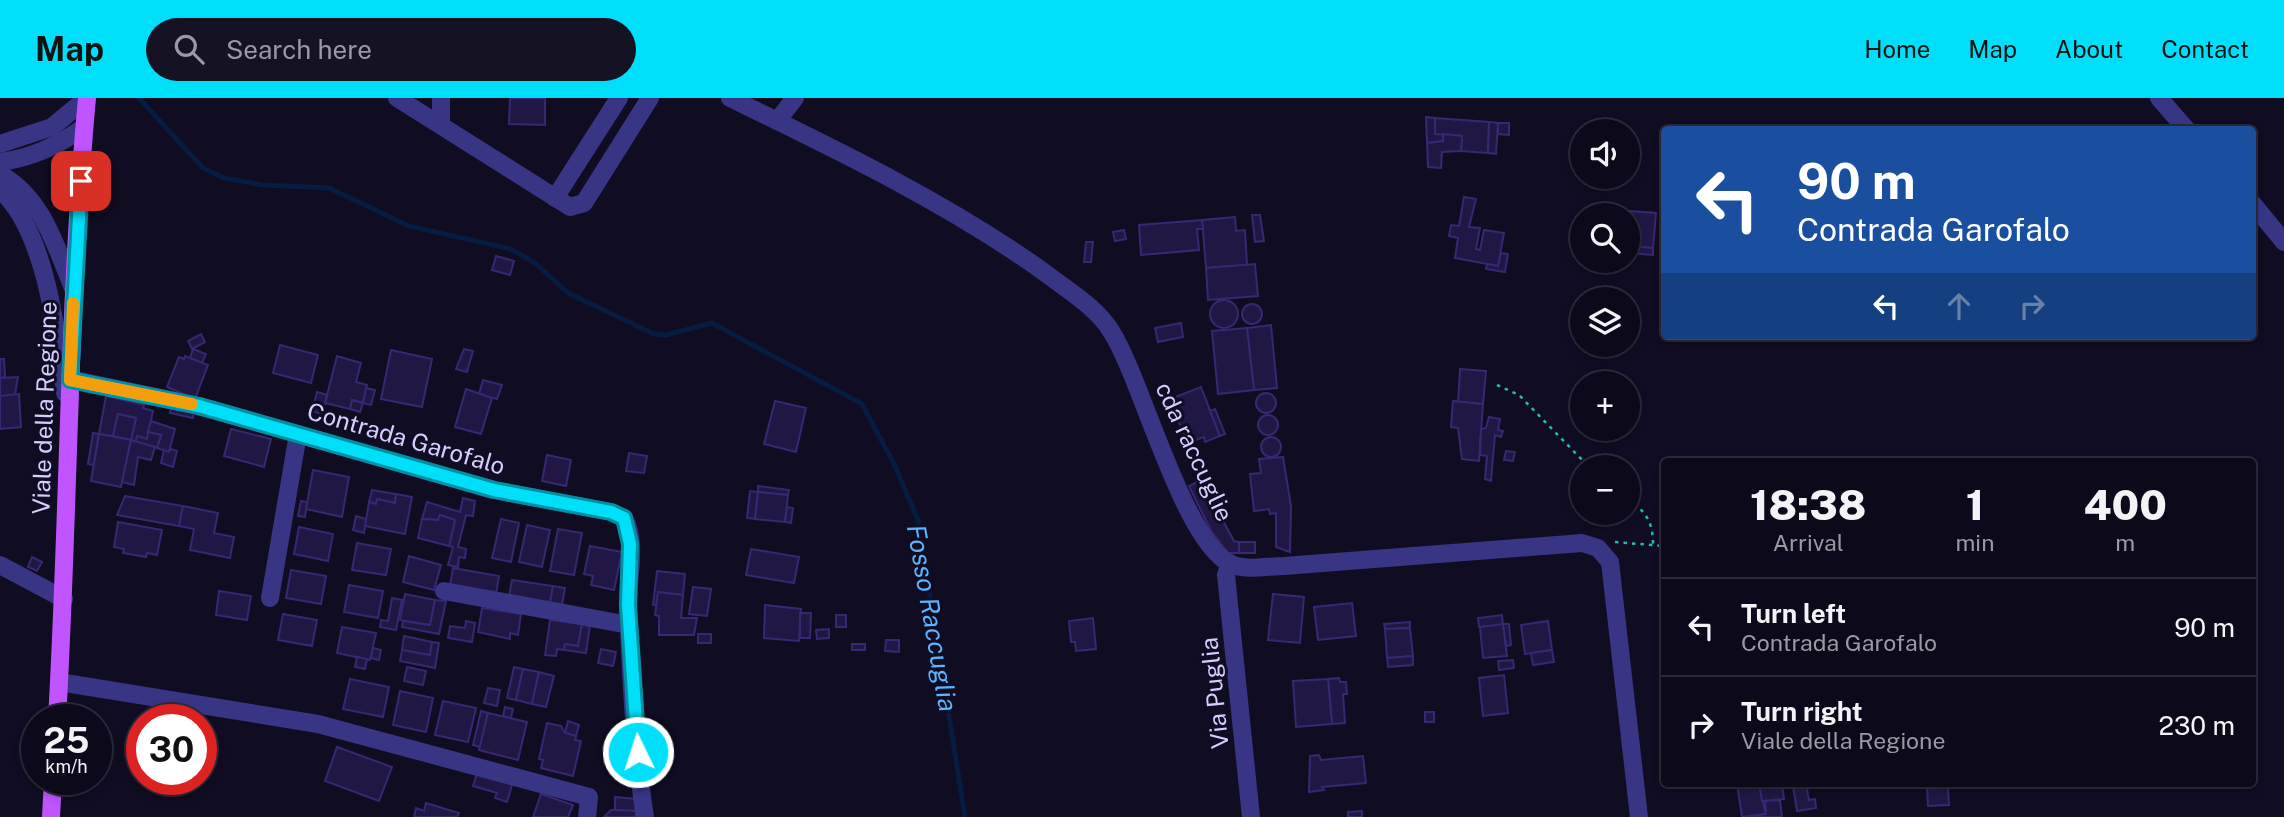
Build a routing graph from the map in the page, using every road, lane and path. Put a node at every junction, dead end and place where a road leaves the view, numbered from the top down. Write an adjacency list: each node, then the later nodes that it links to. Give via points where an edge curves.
1 (87, 98): 12 (main road, Viale della Regione); 13 (street, via 52,127)
2 (397, 98): 10 (street)
3 (442, 98): 10 (street)
4 (619, 98): 17 (street)
5 (650, 98): 17 (street, via 583,203 570,207)
6 (730, 98): 9 (street, cda raccuglie)
7 (795, 98): 9 (street)
8 (2159, 98): 11 (street)
9 (777, 121): 30 (street, cda raccuglie, via 959,215 1090,306 1111,331 1198,527)
10 (441, 125): 17 (street)
11 (2184, 126)
12 (84, 127): 14 (street, via 50,148); 20 (main road, Viale della Regione)
13 (0, 144)
14 (0, 162)
15 (0, 174): 20 (street, via 32,198)
16 (0, 190): 23 (street, via 23,219 45,278)
17 (555, 198)
18 (2256, 208): 19 (street)
19 (2284, 242)
20 (73, 288): 21 (main road, Viale della Regione)
21 (70, 380): 23 (main road, Viale della Regione); 24 (street, Contrada Garofalo, via 199,406)
22 (1497, 385): 25 (path, via 1519,396)
23 (69, 418): 34 (main road, Viale della Regione)
24 (298, 434): 33 (street); 35 (street, Contrada Garofalo, via 494,490 624,518 630,544)
25 (1577, 455)
26 (1640, 507): 27 (path, via 1653,524)
27 (1653, 545): 28 (path); 29 (path, via 1612,542)
28 (1661, 546)
29 (1598, 548): 30 (street, via 1583,542 1284,566); 43 (street, via 1610,562)
30 (1230, 564): 42 (street, Via Puglia, via 1226,575)
31 (0, 565): 34 (street)
32 (444, 591): 35 (street)
33 (270, 598)
34 (64, 599): 36 (main road, Viale della Regione)
35 (629, 625): 41 (street, Contrada Garofalo)
36 (59, 682): 37 (main road, Viale della Regione); 40 (street, via 318,724 590,797)
37 (58, 704)
38 (52, 795): 39 (main road)
39 (51, 817)
40 (587, 817)
41 (645, 817)
42 (1251, 817)
43 (1639, 817)

